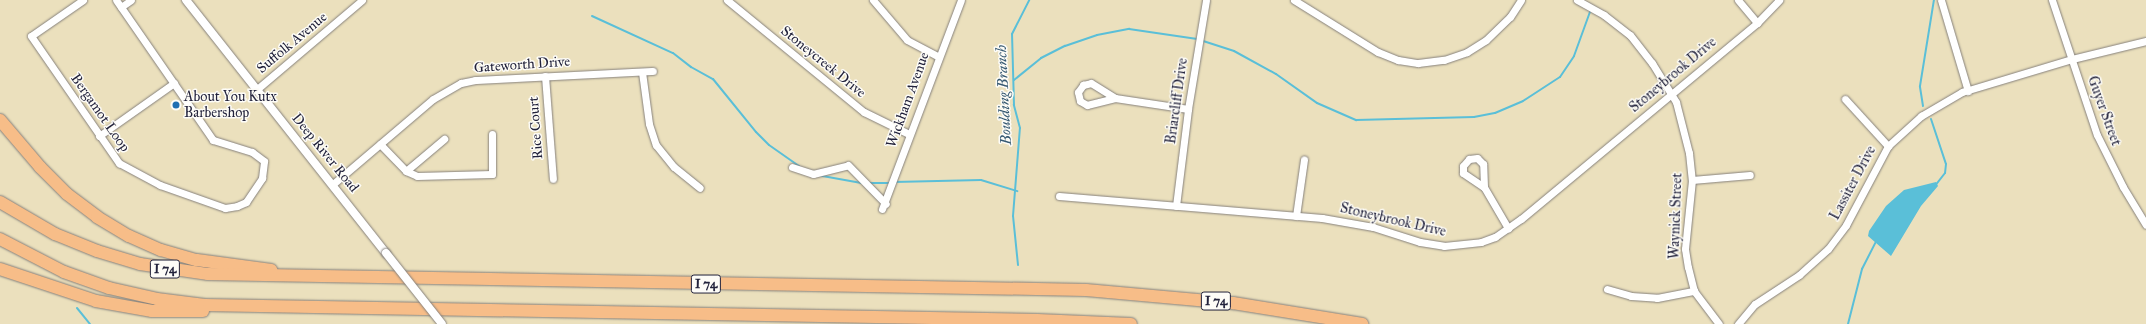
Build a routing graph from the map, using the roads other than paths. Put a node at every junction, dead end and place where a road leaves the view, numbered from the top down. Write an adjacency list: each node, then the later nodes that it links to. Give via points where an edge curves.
1 (83, 0): 35 (street, Bergamot Loop, via 31,36)
2 (116, 0): 17 (street, Bergamot Loop)
3 (131, 0): 17 (street)
4 (186, 0): 26 (street, Deep River Road)
5 (362, 0): 26 (street, Suffolk Avenue)
6 (727, 0): 34 (street, Stoneycreek Drive, via 864,112)
7 (873, 0): 20 (street, via 907,40)
8 (961, 0): 20 (street, Wickham Avenue)
9 (1206, 0): 31 (street, Briarcliff Drive)
10 (1294, 0): 11 (street, via 1378,52 1398,60 1418,62 1444,60 1467,52 1486,40 1510,17)
11 (1521, 0)
12 (1577, 0): 28 (street, Waynick Street, via 1604,15 1630,36 1652,63)
13 (1738, 0): 18 (street)
14 (1779, 0): 18 (street, Stoneybrook Drive)
15 (1941, 0): 27 (street)
16 (2052, 0): 21 (street, Guyer Street)
17 (121, 7): 25 (street, Bergamot Loop)
18 (1757, 22): 28 (street, Stoneybrook Drive)
19 (2146, 41): 21 (street, Lassiter Drive)
20 (938, 56): 34 (street, Wickham Avenue)
21 (2072, 59): 27 (street, Lassiter Drive); 52 (street, Guyer Street, via 2099,140)
22 (653, 71): 23 (street, Gateworth Drive)
23 (642, 72): 24 (street, Gateworth Drive); 47 (street, via 649,124 656,145 674,167)
24 (545, 76): 37 (street, Gateworth Drive, via 475,80 455,86 433,99); 43 (street, Rice Court)
25 (174, 83): 35 (street); 35 (street, Bergamot Loop, via 213,140 252,152 264,161 262,178 246,202 225,208 160,185 119,163)
26 (256, 90): 45 (street, Deep River Road)
27 (1968, 91): 38 (street, Lassiter Drive, via 1921,116)
28 (1671, 94): 44 (street, Waynick Street, via 1684,127); 53 (street, Stoneybrook Drive)
29 (1115, 98): 29 (street, via 1091,84 1083,85 1078,92 1080,100 1087,105); 31 (street)
30 (1845, 99): 38 (street)
31 (1188, 109): 50 (street, Briarcliff Drive)
32 (0, 120): 56 (highway, via 67,194 97,217 144,244 179,256 217,264)
33 (492, 134): 41 (street, via 492,174 417,176)
34 (909, 134): 40 (street, Wickham Avenue, via 884,207 848,165 812,174)
35 (99, 136)
36 (444, 139): 41 (street)
37 (380, 144): 41 (street); 45 (street, Gateworth Drive)
38 (1888, 146): 64 (street, Lassiter Drive, via 1846,225 1828,249 1799,275 1755,304)
39 (1304, 160): 51 (street)
40 (792, 167)
41 (406, 171)
42 (1750, 175): 44 (street)
43 (553, 179)
44 (1692, 180): 58 (street, Waynick Street, via 1685,249)
45 (333, 184): 60 (street, Deep River Road, bridge)
46 (1484, 187): 53 (street)
47 (700, 188)
48 (1059, 196): 50 (street, Stoneybrook Drive)
49 (0, 202): 56 (highway, I 74, via 76,243 140,264 223,275)
50 (1176, 206): 51 (street, Stoneybrook Drive)
51 (1296, 216): 53 (street, Stoneybrook Drive, via 1373,227 1420,242 1444,246 1481,242 1495,237)
52 (2146, 225)
53 (1508, 228)
54 (0, 239): 59 (highway, I 74, via 64,272 109,288 175,302)
55 (0, 269): 59 (highway, via 66,293 125,307 172,312)
56 (344, 278): 62 (highway, I 74, via 1086,290 1233,303)
57 (1607, 289): 58 (street, via 1631,296 1657,298)
58 (1694, 291): 63 (street, Waynick Street)
59 (253, 307): 61 (highway, I 74, via 1029,320)
60 (442, 324)
61 (1131, 324)
62 (1362, 324)
63 (1719, 324)
64 (1738, 324)

